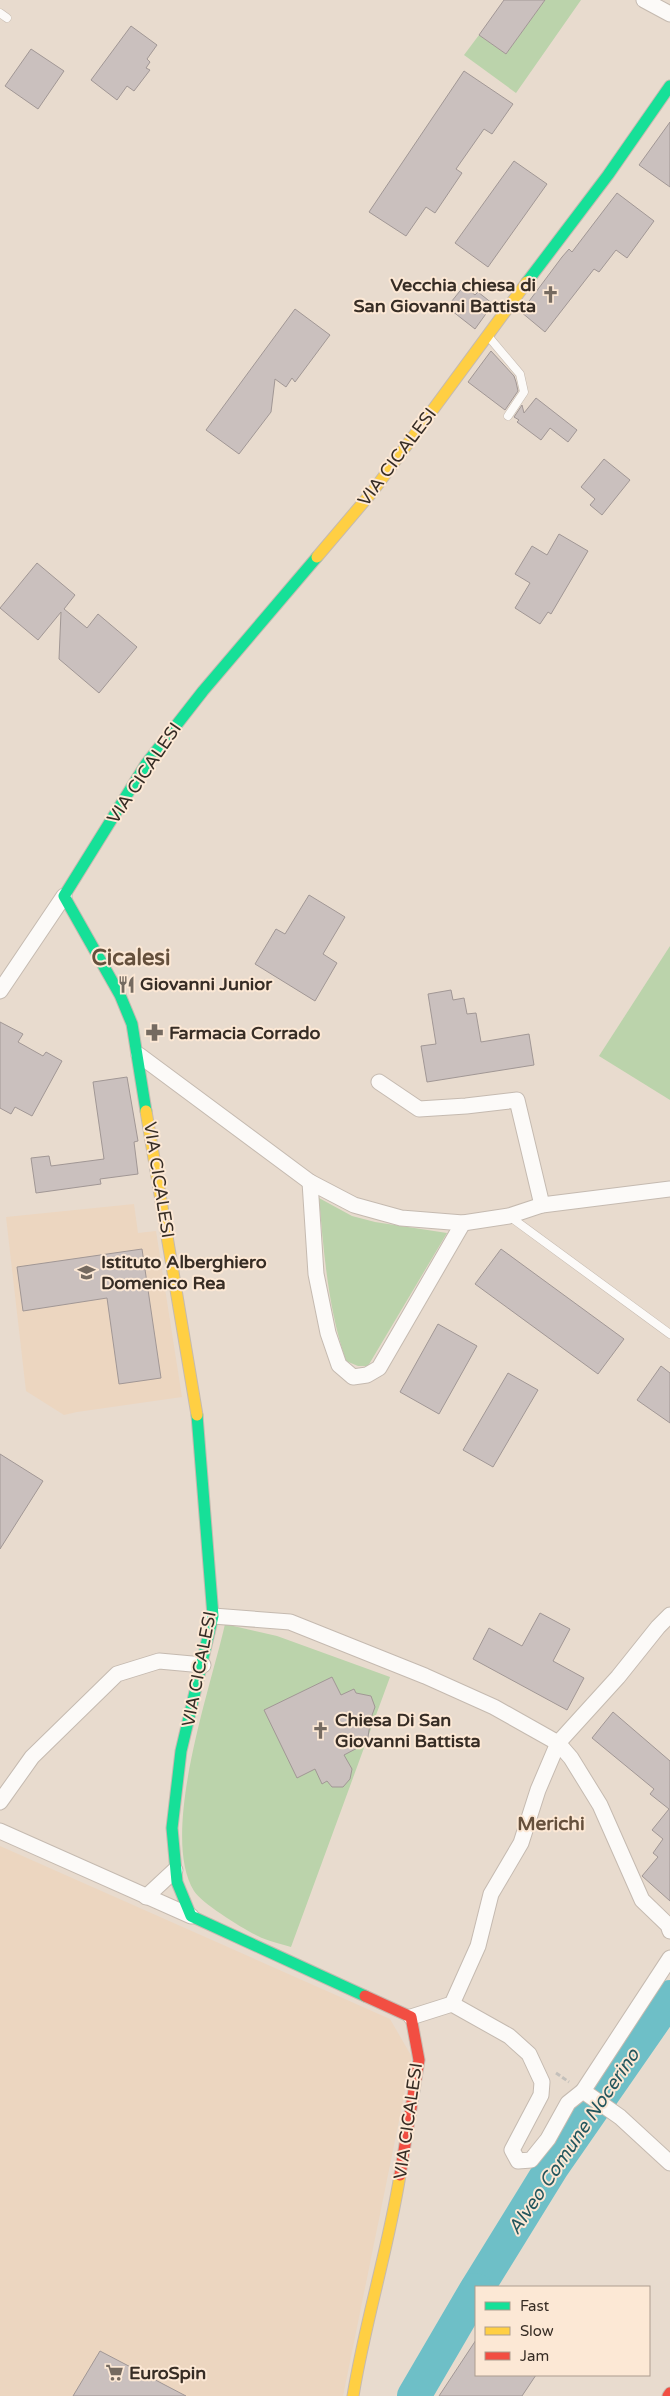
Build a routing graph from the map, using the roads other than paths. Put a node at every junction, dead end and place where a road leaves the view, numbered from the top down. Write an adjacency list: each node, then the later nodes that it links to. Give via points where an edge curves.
1 (644, 0): 2 (street)
2 (670, 14)
3 (670, 86): 4 (street, VIA CICALESI, via 608,175)
4 (487, 334): 5 (lane, via 520,374 524,392); 6 (street, VIA CICALESI, via 373,491 202,691 146,764)
5 (508, 416)
6 (64, 896): 7 (street); 8 (street, VIA CICALESI, via 120,995 132,1024)
7 (0, 991)
8 (139, 1055): 10 (street); 17 (street, VIA CICALESI, via 199,1430)
9 (379, 1082): 12 (street, via 419,1109 516,1100)
10 (310, 1182): 14 (street, via 354,1205 401,1218); 14 (street, via 316,1274 328,1333 339,1365 353,1377 379,1368)
11 (670, 1189): 12 (street)
12 (542, 1205): 13 (street)
13 (509, 1216): 14 (street); 15 (lane)
14 (463, 1223)
15 (670, 1334)
16 (670, 1615): 19 (street)
17 (213, 1616): 18 (street, VIA CICALESI); 19 (street, via 290,1622 426,1676 494,1707)
18 (203, 1665): 20 (street, via 159,1661 117,1674 32,1757); 22 (street, VIA CICALESI, via 182,1751 172,1828)
19 (558, 1743): 25 (street, via 572,1758 600,1805 642,1900 668,1925); 27 (street, via 521,1843 491,1894 478,1946)
20 (0, 1802)
21 (0, 1831): 23 (street)
22 (175, 1870): 23 (street); 24 (street, VIA CICALESI)
23 (146, 1897): 24 (street)
24 (191, 1916): 28 (street)
25 (670, 1931)
26 (670, 1958): 29 (street)
27 (452, 2004): 28 (street); 29 (street, via 509,2036 529,2054 542,2082 541,2095 512,2150 518,2162 531,2160 548,2139 568,2103)
28 (411, 2017): 32 (street, VIA CICALESI, via 419,2060 394,2215 359,2358)
29 (587, 2093): 30 (street, via 612,2110)
30 (670, 2163)
31 (670, 2393): 33 (street)
32 (353, 2396)
33 (668, 2396)

